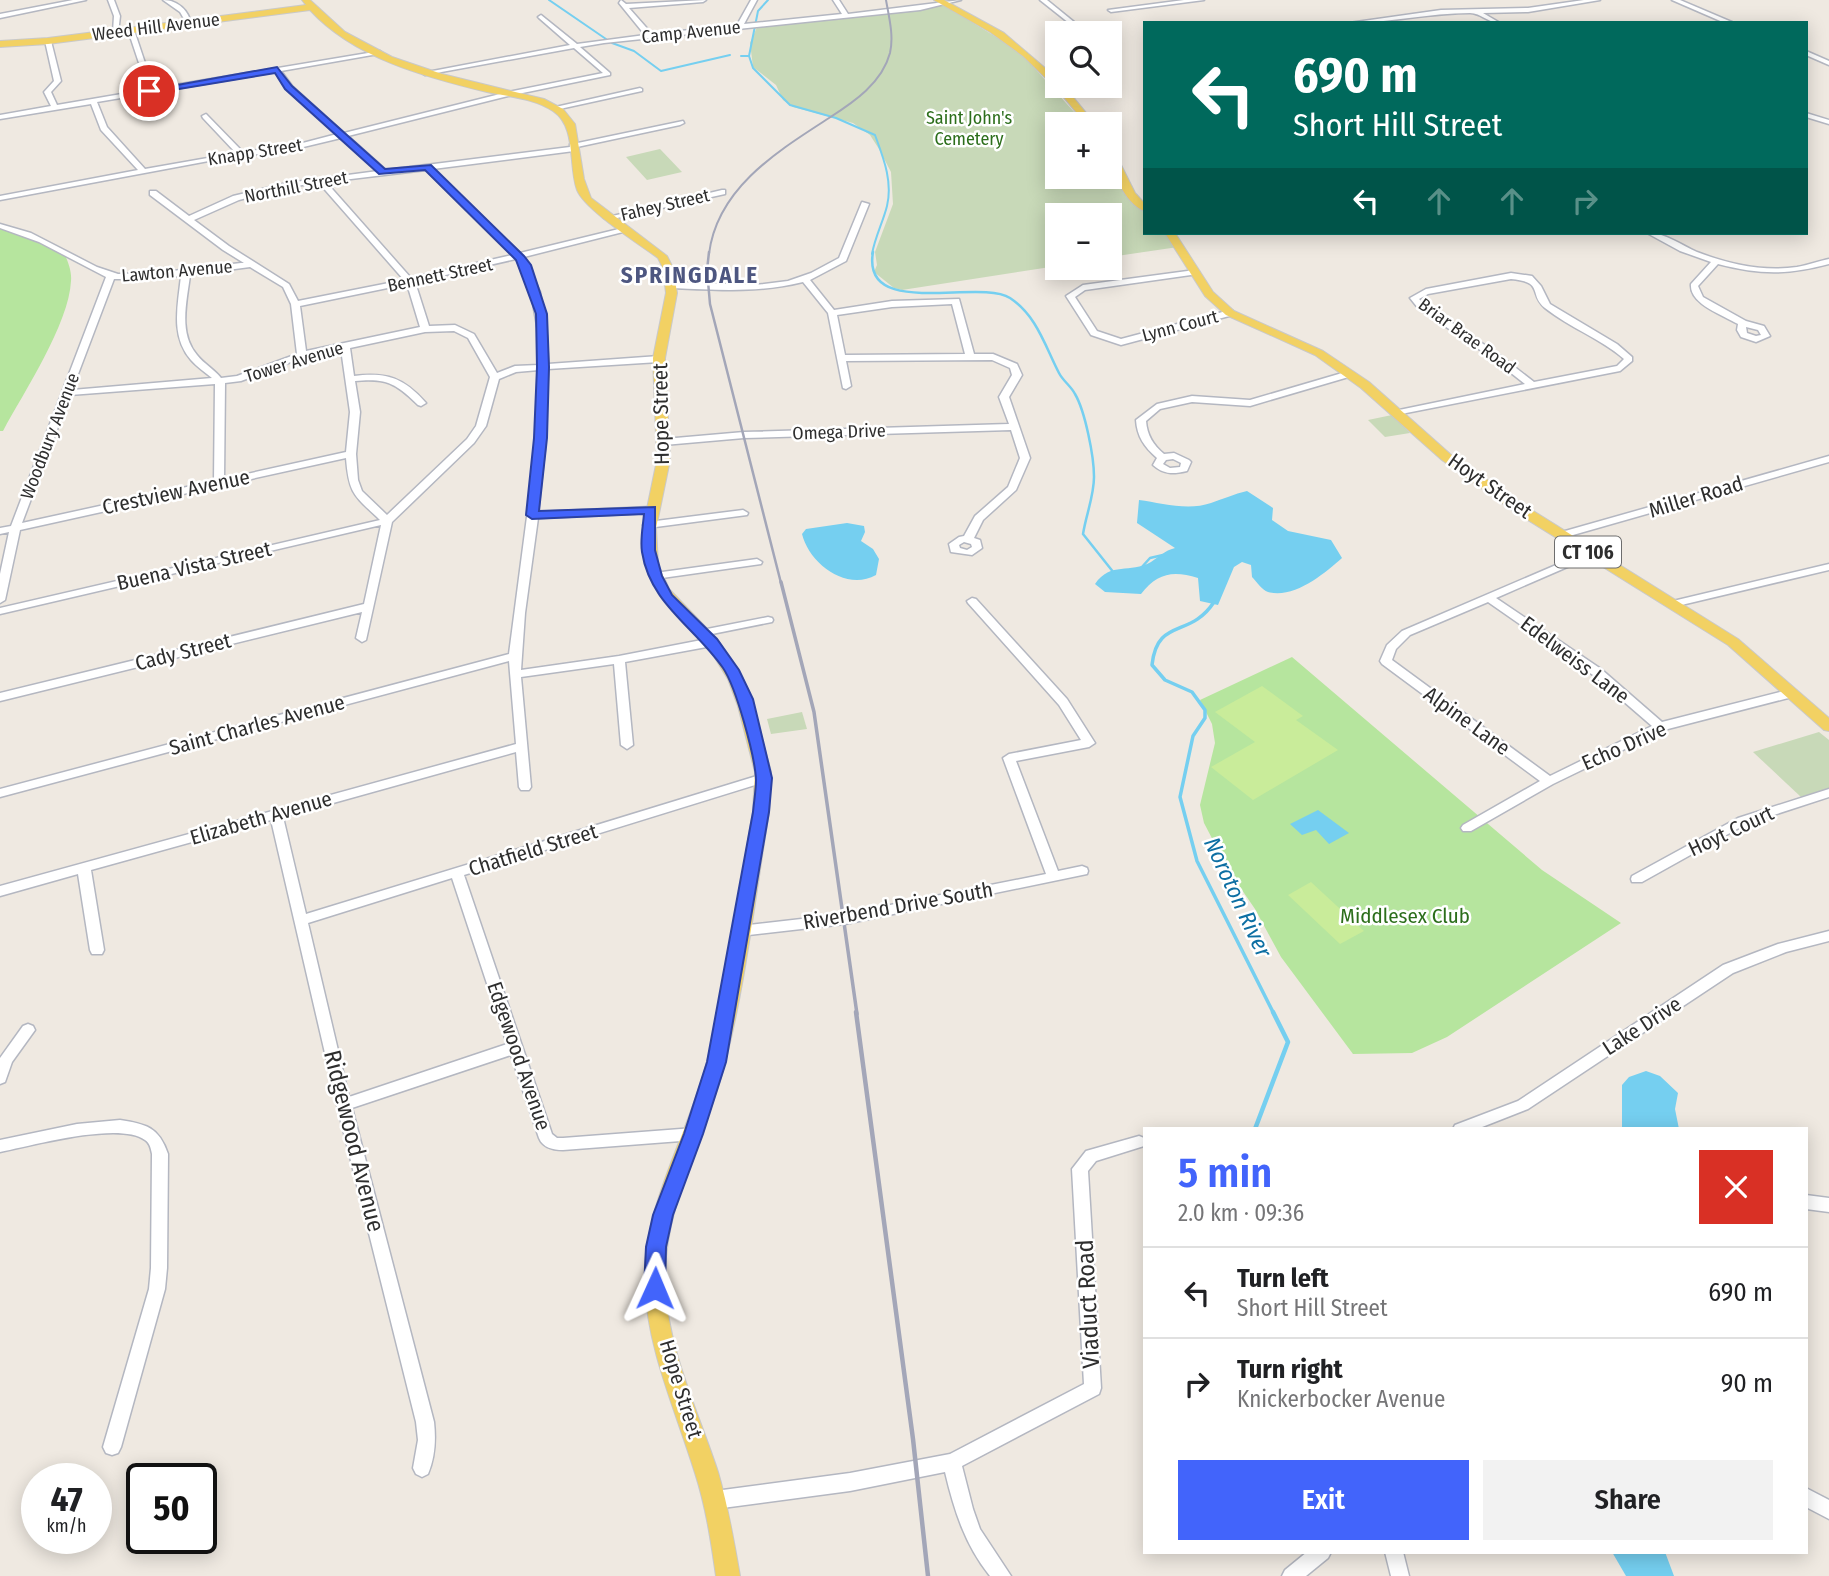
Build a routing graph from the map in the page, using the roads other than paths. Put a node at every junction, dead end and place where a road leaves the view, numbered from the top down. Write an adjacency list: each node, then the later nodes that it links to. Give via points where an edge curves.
1 (83, 0): 12 (street)
2 (111, 0): 28 (street)
3 (166, 0): 25 (street, via 183,11)
4 (703, 0): 15 (street)
5 (754, 0): 26 (street)
6 (836, 0): 19 (street)
7 (958, 0): 13 (street, Camp Avenue)
8 (1043, 0): 21 (street)
9 (1201, 0): 16 (street)
10 (1597, 0): 17 (street)
11 (1675, 0): 24 (street)
12 (58, 2): 18 (street)
13 (941, 2): 19 (street, Camp Avenue); 44 (main road, via 1022,50)
14 (308, 3): 25 (main road, Weed Hill Avenue); 33 (main road, via 338,29)
15 (622, 3): 29 (street)
16 (1111, 10)
17 (1476, 12): 22 (street); 23 (street)
18 (0, 16)
19 (846, 16): 26 (street, Camp Avenue)
20 (541, 17): 32 (street)
21 (1071, 21)
22 (1368, 21)
23 (1493, 21)
24 (1726, 21)
25 (189, 23): 27 (main road, Weed Hill Avenue)
26 (739, 27): 29 (street, Camp Avenue)
27 (131, 30): 28 (main road, Weed Hill Avenue); 39 (street, via 143,65 141,77)
28 (116, 32): 30 (main road, Weed Hill Avenue)
29 (650, 36): 32 (street, Camp Avenue)
30 (48, 41): 31 (main road, Weed Hill Avenue); 42 (street, via 58,82 47,92)
31 (0, 44)
32 (575, 46): 37 (street, Camp Avenue); 40 (street, Knapp Street, via 608,74)
33 (378, 52): 36 (street); 37 (main road)
34 (1808, 54): 35 (street)
35 (1829, 63)
36 (277, 69): 39 (street); 50 (street, via 289,88)
37 (425, 73): 40 (main road)
38 (640, 90): 43 (street)
39 (149, 91): 41 (street)
40 (508, 94): 43 (main road); 50 (street, Knapp Street)
41 (93, 101): 42 (street); 54 (street, via 104,128)
42 (55, 107): 46 (street)
43 (555, 108): 51 (main road, via 570,121)
44 (1081, 112)
45 (206, 116): 52 (street)
46 (0, 117)
47 (1808, 117): 48 (street)
48 (1829, 122)
49 (680, 123): 51 (street, Northill Street)
50 (342, 135): 52 (street, Knapp Street); 55 (street)
51 (573, 147): 53 (street, Northill Street); 63 (main road, via 580,189)
52 (241, 154): 54 (street, Knapp Street)
53 (427, 167): 55 (street, Northill Street); 69 (street)
54 (144, 172): 60 (street, Knapp Street)
55 (383, 172): 57 (street, Northill Street)
56 (1122, 176): 62 (main road)
57 (320, 180): 64 (street, Northill Street, via 254,192); 77 (street)
58 (153, 192): 64 (street)
59 (722, 192): 63 (street, Fahey Street)
60 (0, 198)
61 (865, 204): 76 (street, via 843,259)
62 (1143, 207)
63 (608, 218): 66 (main road)
64 (190, 219): 72 (street)
65 (0, 226): 75 (street, Lawton Avenue, via 29,234)
66 (624, 229): 69 (street, Bennett Street); 78 (main road, via 662,256)
67 (1171, 235): 74 (main road, Hoyt Street / CT 106)
68 (1655, 235): 70 (street)
69 (520, 258): 77 (street, Bennett Street); 89 (street, via 541,314)
70 (1717, 261): 71 (street, via 1791,270); 82 (street, via 1694,285 1695,292)
71 (1829, 261)
72 (253, 264): 73 (street, Lawton Avenue); 79 (street, Lawton Avenue, via 286,286)
73 (186, 272): 75 (street, Lawton Avenue); 93 (street, via 182,337 192,357)
74 (1195, 272): 81 (main road, Hoyt Street / CT 106, via 1209,294); 81 (street, Lynn Court, via 1083,288 1070,296 1094,334 1122,342)
75 (111, 276): 96 (street, Woodbury Avenue)
76 (805, 279): 78 (street, via 743,286); 80 (street)
77 (411, 282): 79 (street, Bennett Street); 83 (street)
78 (673, 285): 88 (main road, Hope Street)
79 (295, 304): 85 (street)
80 (832, 313): 86 (street, via 956,301); 87 (street)
81 (1230, 313): 90 (main road, Hoyt Street / CT 106, via 1319,353)
82 (1743, 323)
83 (425, 328): 84 (street, Tower Avenue); 91 (street, Tower Avenue, via 455,328 471,336)
84 (345, 346): 85 (street, Tower Avenue); 92 (street)
85 (302, 355): 93 (street, Tower Avenue)
86 (970, 356): 87 (street); 99 (street, via 992,357 1014,366 1017,375 1004,397)
87 (841, 358): 95 (street)
88 (659, 359): 89 (street); 100 (main road, Hope Street)
89 (543, 367): 91 (street, via 516,369); 107 (street)
90 (1349, 374): 98 (main road, Hoyt Street / CT 106); 102 (street, via 1250,404 1192,399 1157,407 1141,420 1141,431)
91 (495, 377): 108 (street, via 481,426 471,441)
92 (351, 379): 97 (street, via 389,377); 101 (street, via 355,411)
93 (220, 382): 96 (street, Tower Avenue); 104 (street)
94 (1532, 385): 94 (street, Briar Brae Road, via 1620,368 1629,359 1546,305 1529,278 1511,276 1414,298); 98 (street, Briar Brae Road)
95 (846, 386)
96 (66, 393): 110 (street, Woodbury Avenue)
97 (421, 403)
98 (1399, 414): 112 (main road, Hoyt Street / CT 106, via 1446,457)
99 (1014, 427): 100 (street, Omega Drive, via 744,435); 113 (street, via 1024,460 1012,488 979,518)
100 (664, 442): 105 (main road, Hope Street, via 662,477)
101 (351, 454): 104 (street, Crestview Avenue); 108 (street, via 358,492)
102 (1162, 457)
103 (1829, 460): 112 (street, Miller Road)
104 (219, 483): 110 (street, Crestview Avenue)
105 (651, 510): 107 (street); 109 (main road, Hope Street)
106 (743, 513): 109 (street)
107 (532, 515): 127 (street)
108 (387, 521): 122 (street); 123 (street, Buena Vista Street)
109 (648, 525): 117 (main road, Hope Street)
110 (15, 528): 111 (street, Crestview Avenue); 119 (street, Woodbury Avenue)
111 (0, 531)
112 (1562, 535): 114 (main road, Hoyt Street / CT 106)
113 (968, 539)
114 (1591, 553): 118 (street); 121 (main road, Hoyt Street / CT 106)
115 (757, 562): 117 (street)
116 (1829, 567): 121 (street)
117 (655, 576): 125 (main road, Hope Street, via 666,597)
118 (1488, 597): 133 (street, Edelweiss Lane, via 1597,672); 137 (street, Alpine Lane, via 1406,633 1386,661)
119 (0, 600)
120 (972, 601): 146 (street, via 1063,702 1089,743 1009,758)
121 (1673, 604): 130 (main road, Hoyt Street / CT 106, via 1733,642)
122 (367, 607): 126 (street); 131 (street, Cady Street)
123 (0, 611)
124 (768, 620): 125 (street)
125 (707, 637): 128 (street); 136 (main road, Hope Street, via 732,670 746,699)
126 (362, 638)
127 (515, 656): 129 (street); 139 (street, Saint Charles Avenue)
128 (619, 660): 129 (street); 134 (street)
129 (516, 674): 135 (street)
130 (1792, 693): 132 (main road, Hoyt Street / CT 106); 133 (street, Echo Drive)
131 (0, 697)
132 (1829, 726)
133 (1660, 727): 137 (street, Echo Drive)
134 (627, 745)
135 (522, 746): 138 (street); 141 (street, Elizabeth Avenue)
136 (764, 778): 145 (street, Chatfield Street); 150 (main road, Hope Street)
137 (1549, 781): 142 (street, Echo Drive)
138 (525, 787)
139 (0, 793)
140 (1829, 793): 147 (street, Hoyt Court, via 1742,821)
141 (276, 814): 143 (street, Elizabeth Avenue); 149 (street, Ridgewood Avenue)
142 (1467, 828)
143 (83, 869): 148 (street, Elizabeth Avenue); 152 (street)
144 (1082, 871): 146 (street, Riverbend Drive South)
145 (457, 873): 149 (street, Chatfield Street); 154 (street, Edgewood Avenue)
146 (1054, 877): 150 (street, Riverbend Drive South, via 845,919)
147 (1637, 878)
148 (0, 891)
149 (301, 920): 156 (street, Ridgewood Avenue)
150 (740, 931): 158 (main road, Hope Street, via 716,1062)
151 (1829, 936): 157 (street, Lake Drive, via 1728,969 1522,1105)
152 (97, 950)
153 (28, 1030): 155 (street, via 6,1060)
154 (517, 1047): 156 (street); 158 (street, Edgewood Avenue, via 543,1133 555,1144)
155 (0, 1078)
156 (344, 1105): 165 (street, Ridgewood Avenue, via 425,1422)
157 (1465, 1127)
158 (694, 1134): 167 (main road, Hope Street, via 663,1215 655,1288 667,1348)
159 (1139, 1142): 164 (street, Viaduct Road, via 1091,1156 1080,1168 1093,1388)
160 (0, 1146): 163 (street, via 117,1126 142,1129 157,1143 157,1289)
161 (1808, 1202): 162 (street)
162 (1829, 1205)
163 (112, 1447)
164 (952, 1462): 167 (street, Viaduct Road, via 850,1482); 172 (street, via 964,1517 974,1539)
165 (422, 1468)
166 (1808, 1498): 168 (street)
167 (715, 1500): 171 (main road, Hope Street)
168 (1829, 1510)
169 (1319, 1554): 173 (street)
170 (1394, 1554): 174 (street)
171 (728, 1576)
172 (1002, 1576)
173 (1291, 1576)
174 (1400, 1576)

